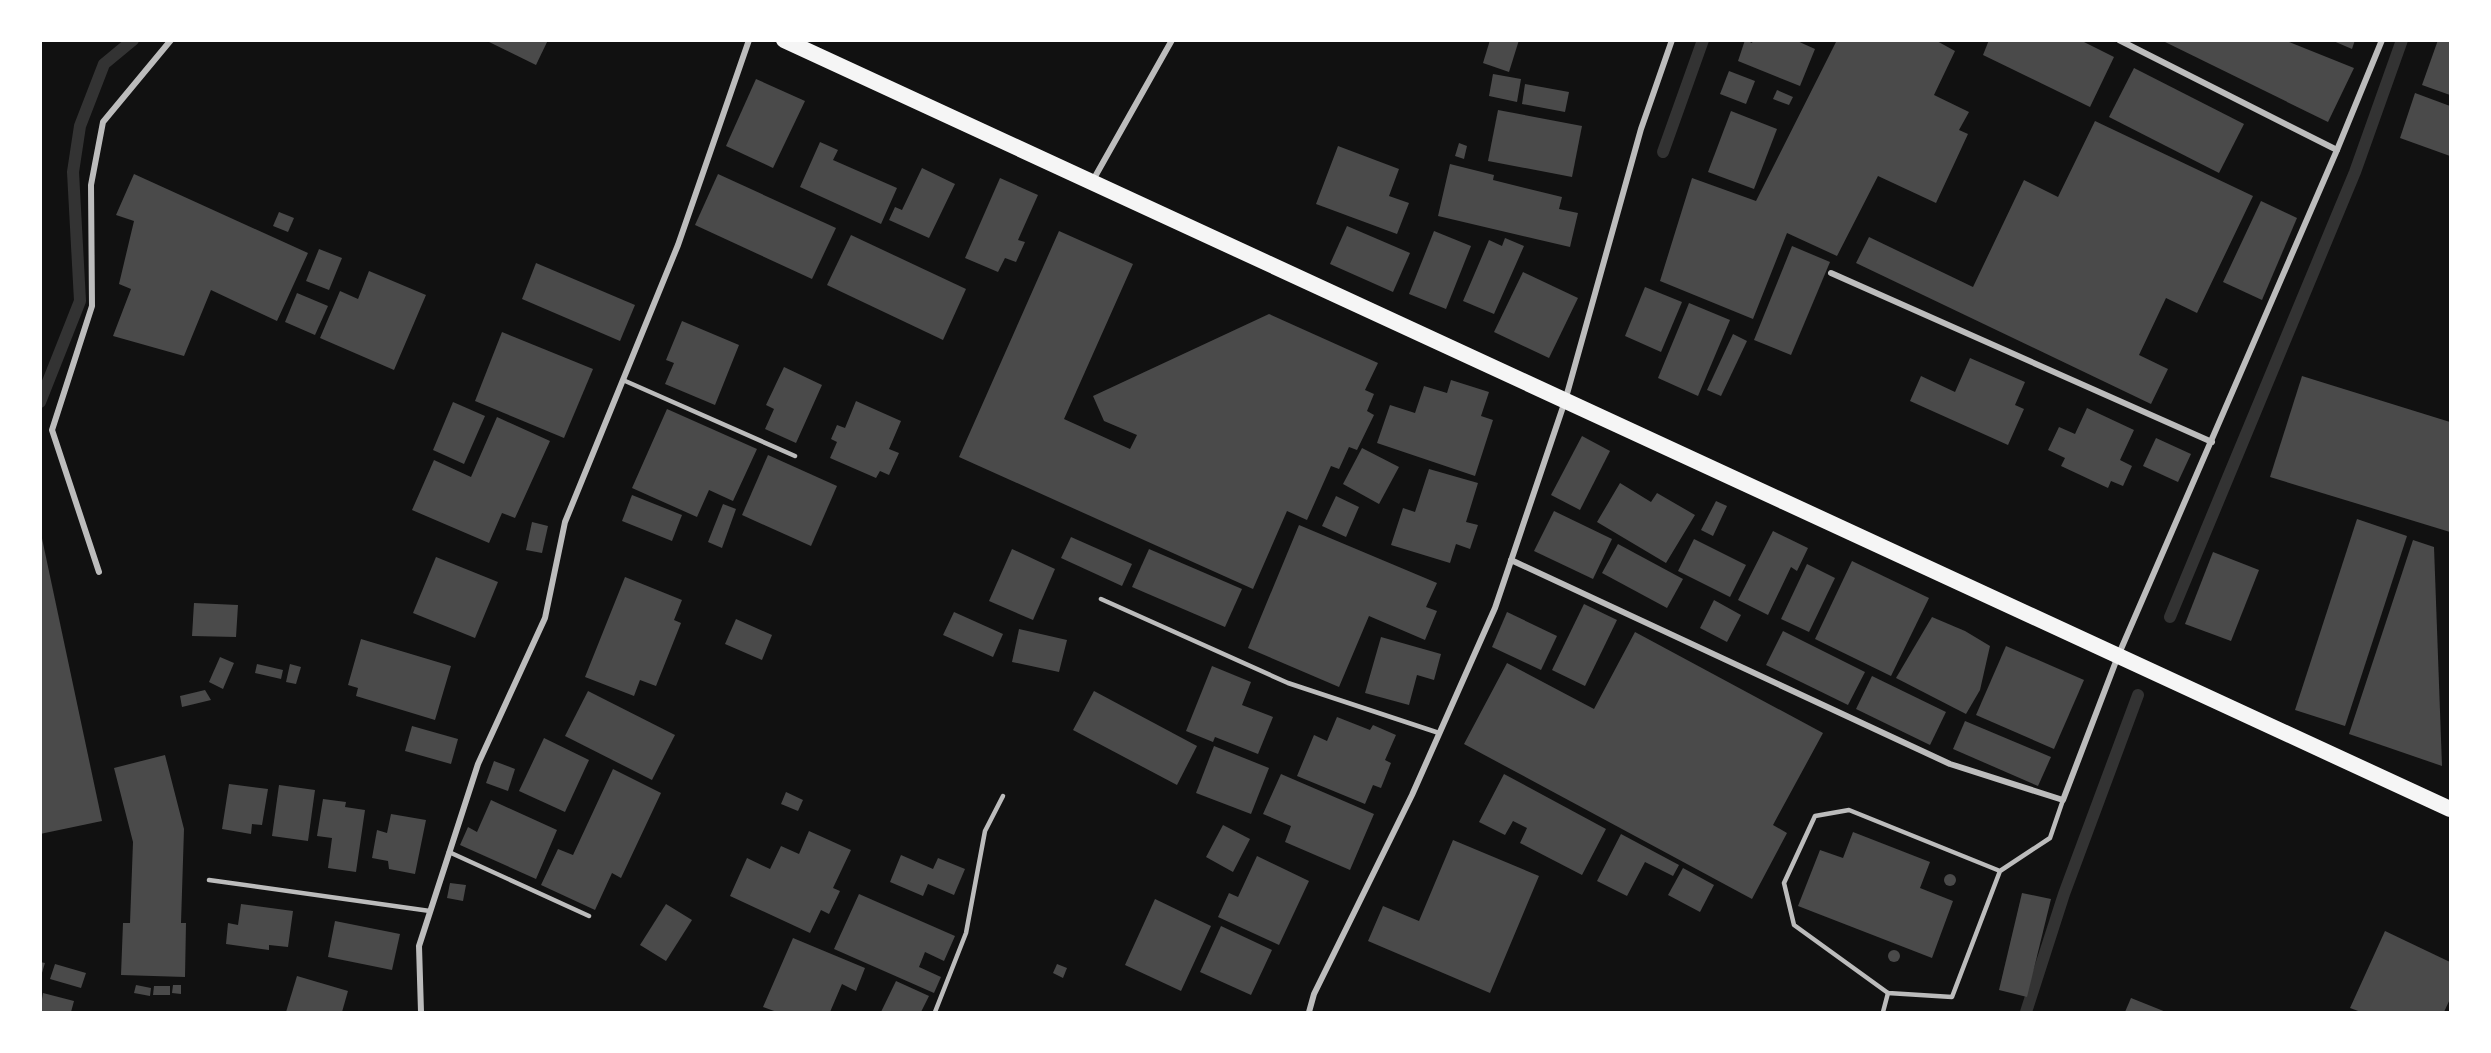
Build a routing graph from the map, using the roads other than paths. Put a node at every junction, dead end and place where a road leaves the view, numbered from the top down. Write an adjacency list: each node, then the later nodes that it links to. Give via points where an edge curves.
1 (171, 40): 16 (street, via 103,122 92,185 92,306 52,430)
2 (749, 40): 11 (street, via 678,245)
3 (784, 40): 9 (highway)
4 (1172, 40): 9 (street)
5 (1672, 40): 12 (street, via 1641,129)
6 (2119, 40): 8 (street)
7 (2382, 40): 8 (street)
8 (2337, 150): 13 (street)
9 (1092, 183): 12 (highway)
10 (1831, 273): 13 (street)
11 (623, 380): 14 (lane); 23 (street, via 565,522 545,618 478,764)
12 (1565, 401): 15 (street); 18 (highway)
13 (2212, 442): 18 (street)
14 (795, 456)
15 (1511, 560): 19 (street, via 1495,608); 21 (street, via 1950,764)
16 (99, 572)
17 (1101, 599): 19 (lane, via 1288,683)
18 (2118, 656): 21 (street); 22 (highway)
19 (1439, 733): 31 (street, via 1314,994)
20 (1003, 796): 30 (lane, via 985,831 966,933)
21 (2063, 800): 24 (lane, via 2050,838)
22 (2451, 809)
23 (449, 852): 26 (street); 27 (lane)
24 (2000, 871): 28 (lane, via 1952,997); 28 (lane, via 1849,810 1815,816 1784,883 1794,925)
25 (209, 880): 26 (lane)
26 (430, 911): 29 (street, via 419,946)
27 (589, 916)
28 (1888, 993): 32 (lane)
29 (421, 1012)
30 (935, 1012)
31 (1309, 1012)
32 (1883, 1012)

